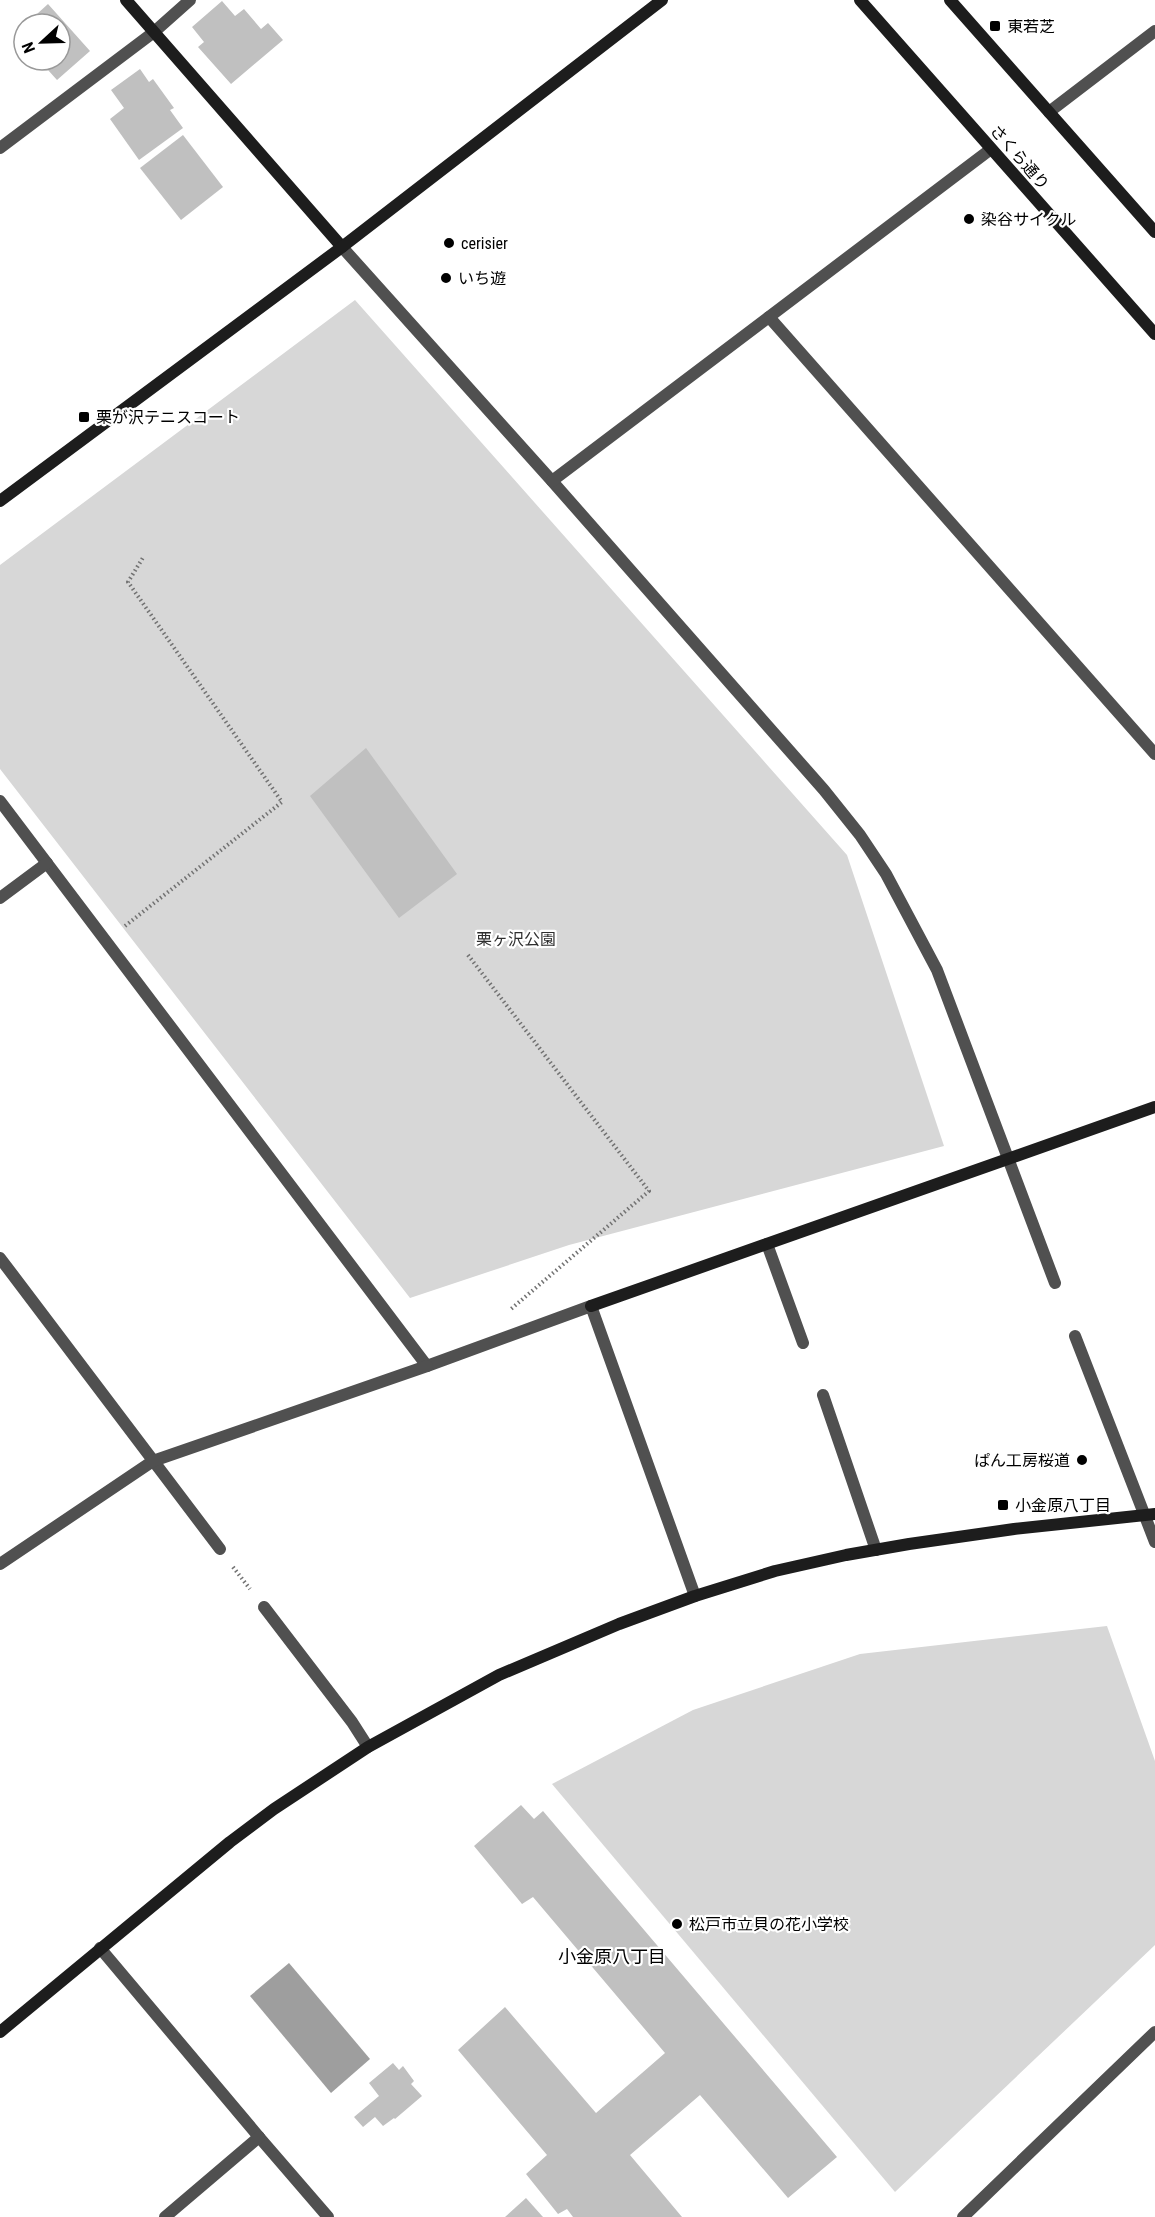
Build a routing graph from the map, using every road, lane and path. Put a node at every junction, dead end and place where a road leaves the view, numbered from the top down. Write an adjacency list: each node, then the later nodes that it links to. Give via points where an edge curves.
1 (126, 0): 7 (street)
2 (190, 0): 7 (street)
3 (662, 0): 12 (street)
4 (860, 0): 10 (street, さくら通り)
5 (950, 0): 8 (street)
6 (1155, 31): 8 (street)
7 (154, 32): 9 (street); 12 (street)
8 (1049, 112): 11 (street)
9 (0, 148)
10 (991, 149): 13 (street); 14 (street, さくら通り)
11 (1155, 232)
12 (342, 247): 15 (street); 16 (street)
13 (769, 317): 15 (street); 18 (street)
14 (1155, 334)
15 (552, 481): 25 (street, via 824,790 886,874 937,970)
16 (0, 501)
17 (144, 556): 22 (path, via 128,582 282,802)
18 (1155, 754)
19 (0, 801): 20 (street)
20 (46, 863): 21 (street); 22 (street)
21 (0, 898)
22 (105, 942): 33 (street)
23 (468, 955): 31 (path, via 649,1191 507,1313)
24 (1155, 1107): 25 (street)
25 (1007, 1159): 26 (street); 28 (street)
26 (766, 1244): 29 (street); 32 (street)
27 (0, 1258): 35 (street)
28 (1055, 1282)
29 (591, 1306): 31 (street); 41 (street)
30 (1075, 1336): 36 (street)
31 (498, 1339): 33 (street)
32 (803, 1343)
33 (427, 1366): 35 (street)
34 (823, 1395): 39 (street)
35 (153, 1461): 38 (street); 40 (street)
36 (1149, 1515): 37 (street); 39 (street, via 1014,1529)
37 (1155, 1542)
38 (220, 1549): 42 (path)
39 (876, 1550): 41 (street, via 775,1571)
40 (0, 1564)
41 (696, 1596): 43 (street, via 618,1624 499,1675)
42 (264, 1607): 43 (street)
43 (368, 1747): 44 (street, via 256,1822)
44 (100, 1948): 45 (street); 47 (street)
45 (0, 2031)
46 (1155, 2032): 50 (street)
47 (259, 2137): 48 (street); 49 (street)
48 (165, 2217)
49 (328, 2217)
50 (963, 2217)

